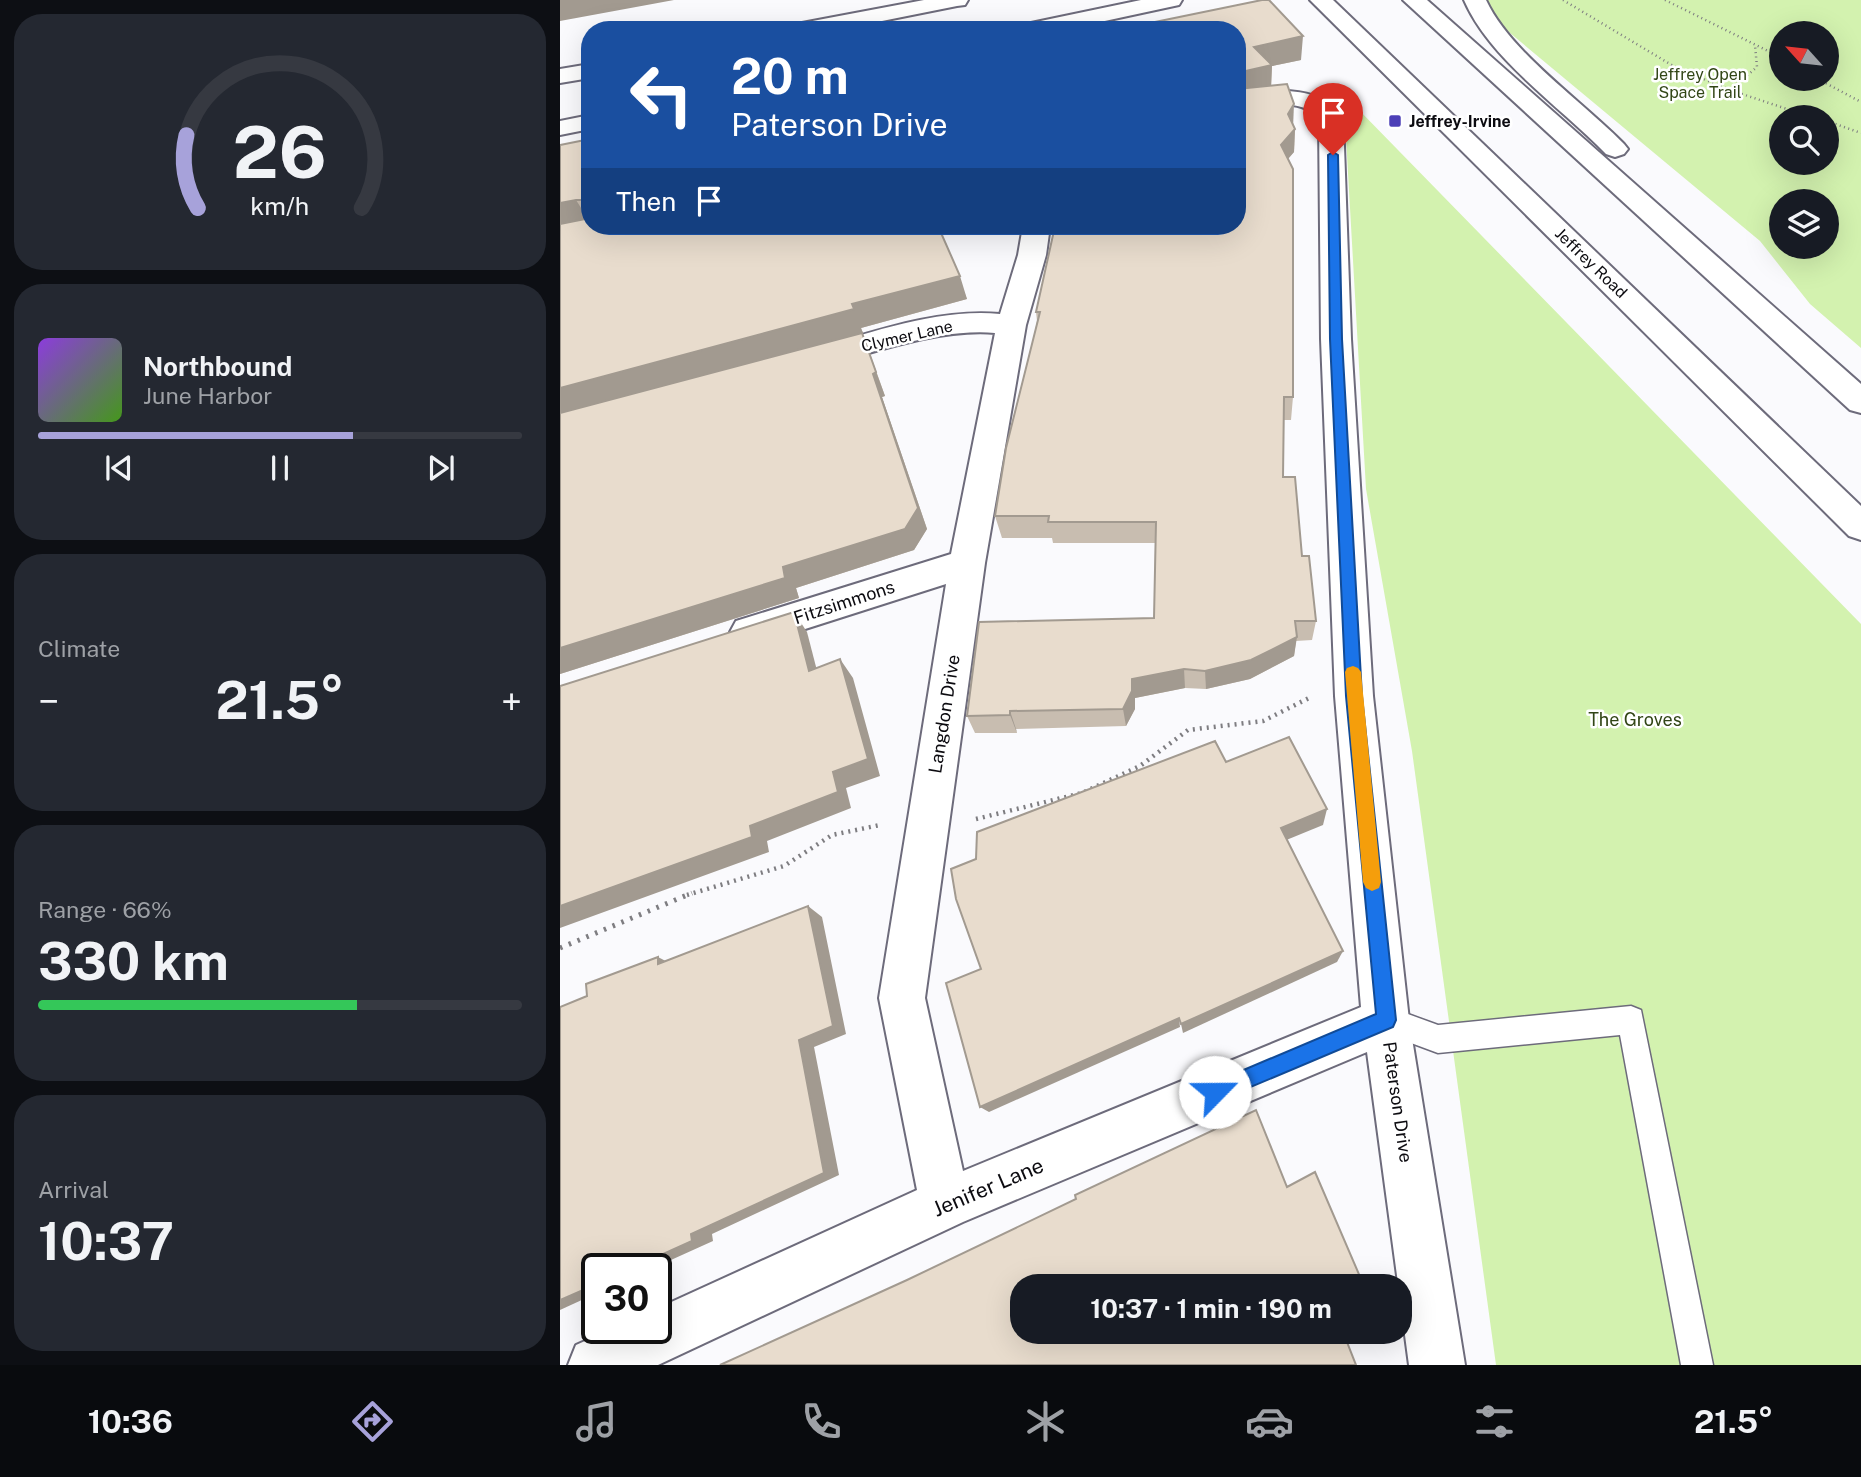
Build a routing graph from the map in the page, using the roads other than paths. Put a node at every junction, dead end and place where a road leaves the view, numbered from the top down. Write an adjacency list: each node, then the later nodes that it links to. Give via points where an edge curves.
1 (957, 0): 6 (street)
2 (1171, 0): 7 (street)
3 (1321, 0): 18 (street, Jeffrey Road)
4 (1414, 0): 14 (street)
5 (1475, 0): 14 (street, via 1494,33 1614,147)
6 (849, 21)
7 (1073, 21)
8 (581, 72): 9 (street)
9 (560, 76)
10 (1246, 103): 21 (street, Paterson Drive, via 1303,100 1318,105 1331,119 1336,339 1354,696)
11 (581, 124): 12 (street)
12 (560, 128)
13 (1034, 235): 15 (street, Langdon Drive)
14 (1682, 241): 17 (street)
15 (1011, 325): 16 (street, Clymer Lane, via 970,321); 19 (street, Langdon Drive)
16 (794, 364)
17 (1861, 402)
18 (1861, 527)
19 (967, 563): 20 (street, Fitzsimmons); 22 (street, Langdon Drive, via 902,998)
20 (718, 642)
21 (1386, 1020): 22 (street, Jenifer Lane); 24 (street, Paterson Drive); 25 (lane, via 1438,1039 1630,1020)
22 (945, 1204): 23 (street, Jenifer Lane)
23 (596, 1365)
24 (1437, 1365)
25 (1697, 1365)

